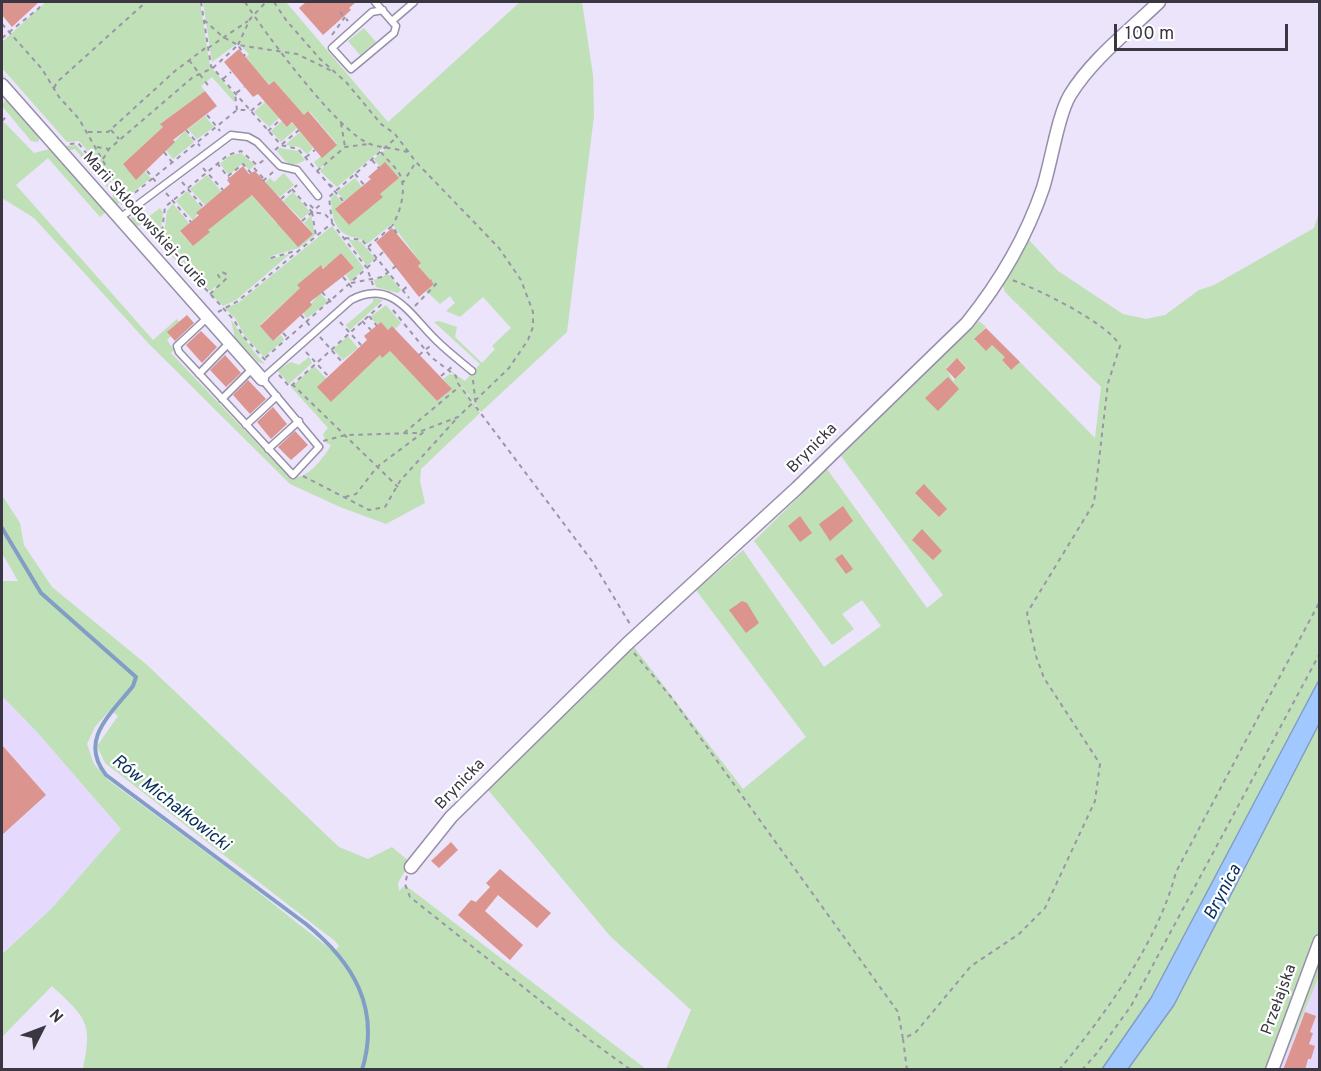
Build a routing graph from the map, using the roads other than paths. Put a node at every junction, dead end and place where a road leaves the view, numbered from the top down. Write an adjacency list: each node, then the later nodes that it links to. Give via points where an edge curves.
1 (375, 2): 4 (lane)
2 (414, 2): 5 (lane)
3 (1159, 2): 20 (street, Brynicka, via 1083,76 1069,97 1024,236 967,323 797,488 636,634 451,817)
4 (382, 10): 5 (lane); 5 (lane, via 372,12 332,48 351,69 394,33 396,26)
5 (392, 21)
6 (2, 85): 8 (street, Marii Skłodowskiej-Curie)
7 (318, 196): 8 (lane, via 297,171 280,166 248,137 231,135)
8 (119, 219): 9 (street, Marii Skłodowskiej-Curie)
9 (208, 317): 10 (street, Marii Skłodowskiej-Curie); 13 (lane, via 177,346)
10 (230, 342): 11 (street, Marii Skłodowskiej-Curie); 13 (lane)
11 (259, 363): 14 (street, Marii Skłodowskiej-Curie); 16 (lane)
12 (472, 371): 14 (lane, via 400,303 376,292 351,300)
13 (199, 374): 16 (lane)
14 (262, 379): 15 (lane)
15 (277, 396): 17 (lane); 18 (lane)
16 (222, 399): 18 (lane)
17 (299, 420): 19 (lane); 19 (lane, via 318,444 315,454 296,473 293,475)
18 (246, 425): 19 (lane)
19 (268, 449)
20 (411, 867)
21 (1320, 941): 22 (street, Przełajska)
22 (1272, 1070)

